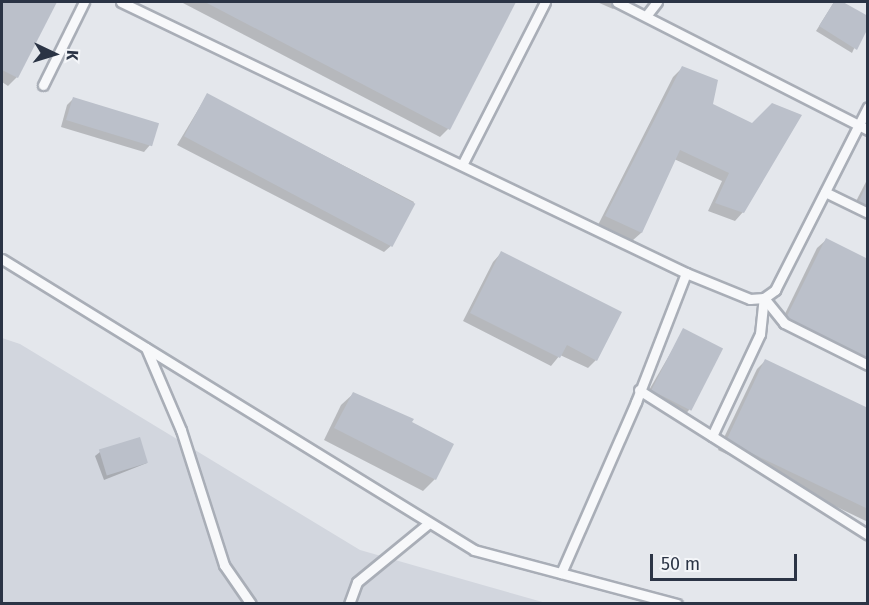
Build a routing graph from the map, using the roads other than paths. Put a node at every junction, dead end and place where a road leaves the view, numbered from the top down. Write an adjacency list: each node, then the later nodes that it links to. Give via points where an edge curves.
1 (84, 2): 7 (lane)
2 (121, 2): 10 (lane)
3 (546, 2): 10 (lane)
4 (617, 2): 6 (lane)
5 (657, 2): 6 (lane)
6 (646, 16): 9 (lane)
7 (43, 85)
8 (867, 107): 9 (lane)
9 (863, 128): 11 (lane)
10 (462, 165): 14 (lane)
11 (825, 192): 12 (lane); 15 (lane, via 775,290)
12 (867, 213)
13 (2, 259): 16 (lane)
14 (686, 273): 15 (lane, via 750,300); 18 (lane)
15 (764, 298): 17 (lane, via 784,323); 19 (lane, via 760,334)
16 (146, 348): 20 (lane); 23 (lane, via 182,430 224,565)
17 (867, 365)
18 (639, 390): 19 (lane); 22 (lane)
19 (712, 436): 21 (lane)
20 (429, 523): 22 (lane, via 474,550); 24 (lane, via 357,582)
21 (867, 535)
22 (561, 573): 25 (lane)
23 (251, 603)
24 (349, 603)
25 (677, 603)

